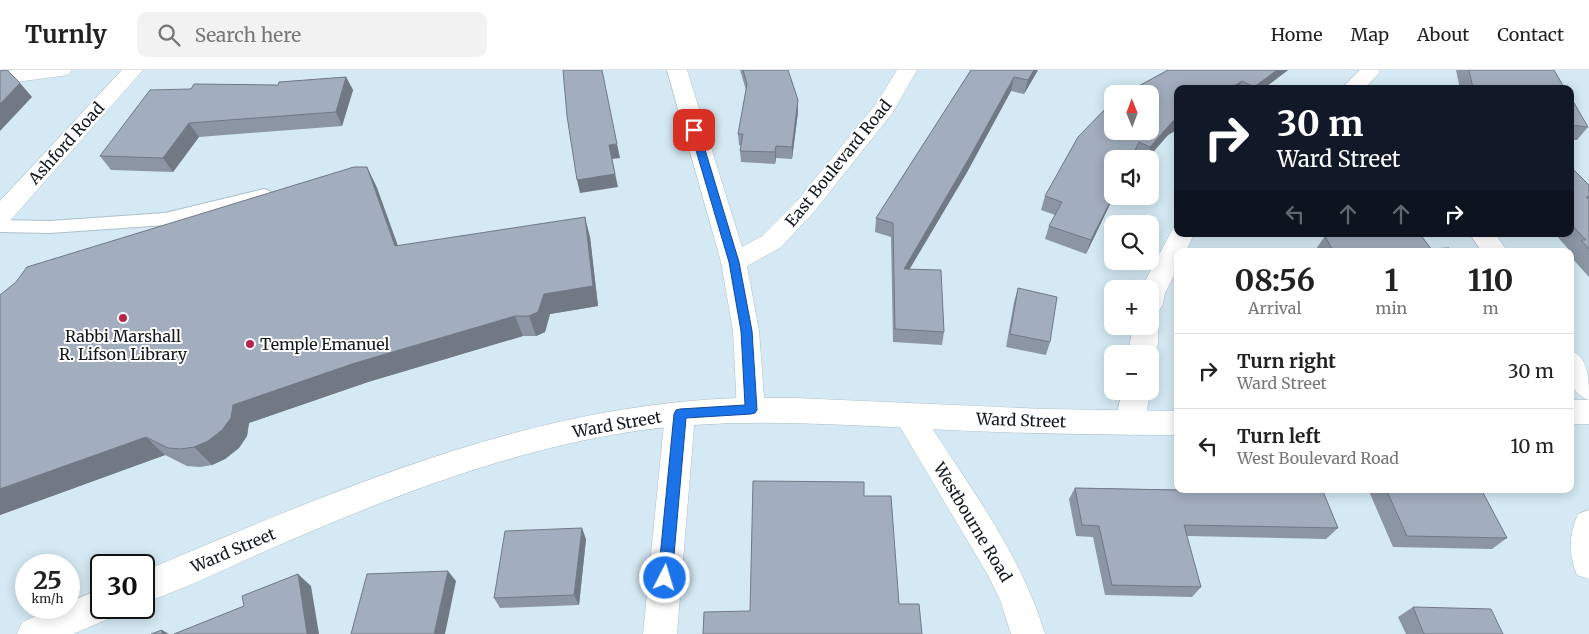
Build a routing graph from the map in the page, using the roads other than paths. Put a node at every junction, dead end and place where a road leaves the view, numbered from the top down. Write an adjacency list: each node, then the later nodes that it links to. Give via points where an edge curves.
1 (62, 70): 6 (street)
2 (133, 70): 9 (street, Ashford Road)
3 (677, 70): 14 (street)
4 (907, 70): 14 (street, East Boulevard Road, via 886,107 805,207 771,242)
5 (1374, 77): 7 (street)
6 (0, 78)
7 (1359, 85)
8 (264, 195): 10 (lane, via 165,219 50,227)
9 (0, 216)
10 (0, 226)
11 (1484, 237): 12 (street)
12 (1492, 248)
13 (1174, 250): 15 (street)
14 (734, 262): 19 (street, via 746,331)
15 (1159, 280)
16 (1574, 367): 17 (street)
17 (1589, 388)
18 (1134, 400): 24 (street)
19 (751, 410): 22 (street, Ward Street); 23 (street, Ward Street)
20 (1574, 412): 21 (street)
21 (1589, 412)
22 (680, 414): 28 (street, Ward Street, via 540,439 425,472); 31 (street)
23 (908, 416): 24 (street, Ward Street); 32 (street, Westbourne Road, via 996,556 1023,615)
24 (1130, 423): 25 (street, Ward Street)
25 (1174, 423)
26 (1589, 524): 27 (street, via 1586,548)
27 (1589, 564)
28 (155, 582)
29 (90, 610): 30 (street)
30 (34, 634)
31 (660, 634)
32 (1028, 634)

